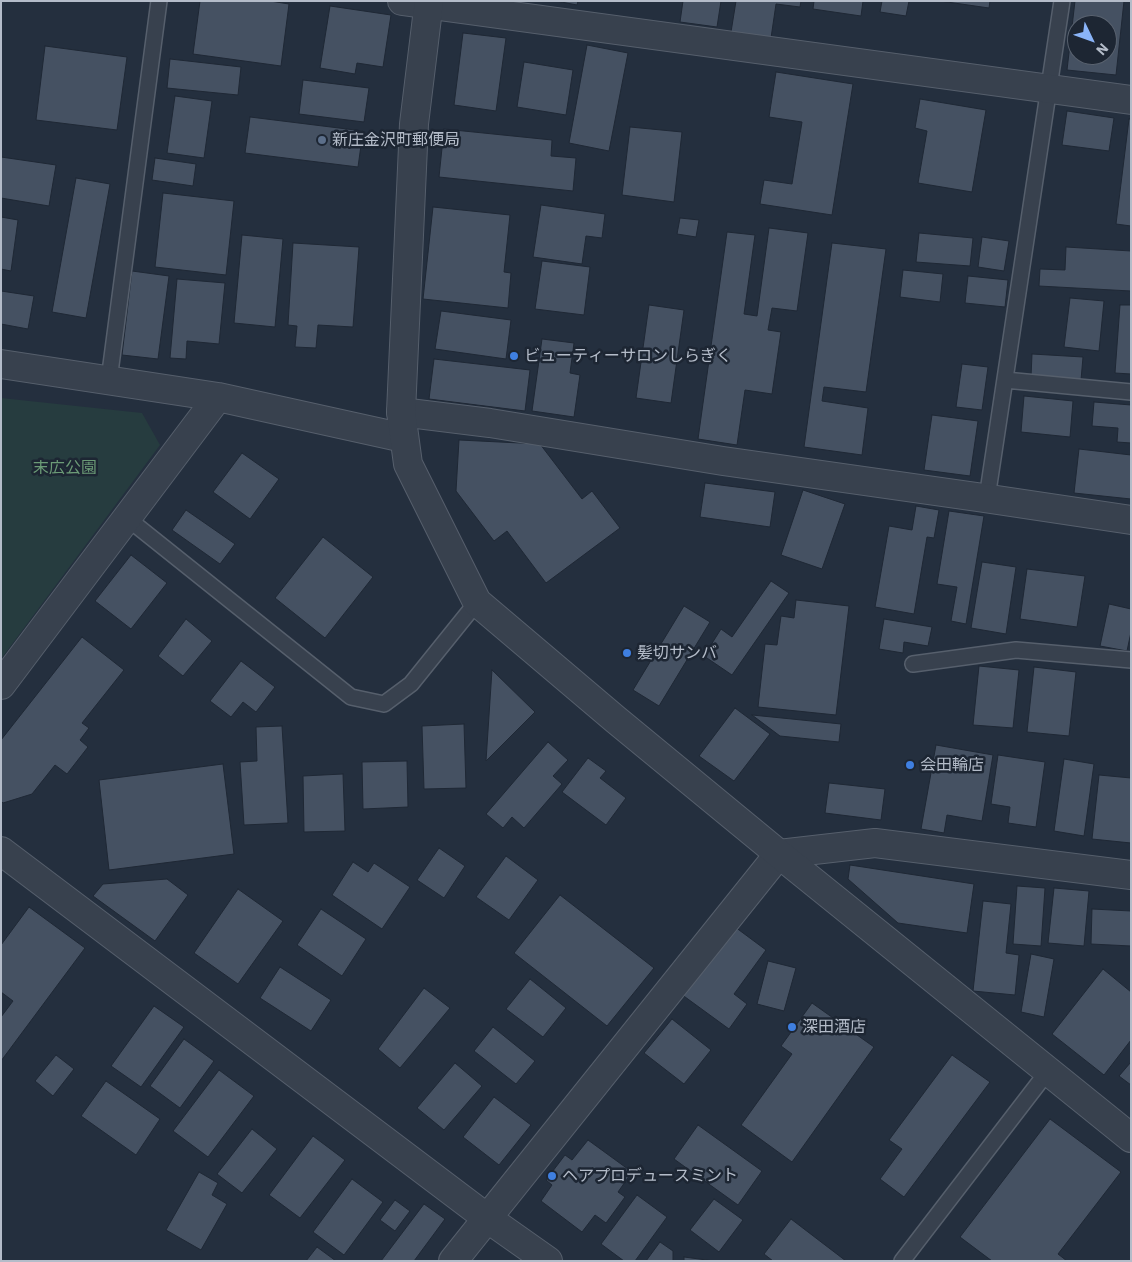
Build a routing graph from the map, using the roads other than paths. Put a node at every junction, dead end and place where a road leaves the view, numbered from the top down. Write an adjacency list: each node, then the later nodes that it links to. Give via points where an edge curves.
1 (159, 1): 8 (lane)
2 (402, 1): 4 (street)
3 (1062, 1): 5 (lane)
4 (429, 3): 5 (street); 12 (street, via 414,124)
5 (1049, 89): 6 (street); 9 (lane)
6 (1131, 100)
7 (1, 364): 8 (street)
8 (109, 380): 11 (street)
9 (1005, 380): 10 (lane); 13 (lane)
10 (1131, 392)
11 (218, 397): 12 (street); 14 (street)
12 (403, 425): 13 (street, via 490,423 723,461); 16 (street, via 408,464)
13 (987, 498): 15 (street)
14 (126, 518): 16 (lane, via 351,697 384,704 410,684); 19 (street)
15 (1131, 520)
16 (477, 602): 21 (street)
17 (1131, 660): 18 (lane, via 1016,650)
18 (913, 664)
19 (1, 685)
20 (1, 851): 25 (street)
21 (779, 854): 22 (street, via 875,843); 23 (street); 25 (street)
22 (1131, 875)
23 (1048, 1071): 24 (street); 28 (lane)
24 (1131, 1138)
25 (487, 1218): 26 (street); 27 (street)
26 (453, 1261)
27 (548, 1261)
28 (902, 1261)

